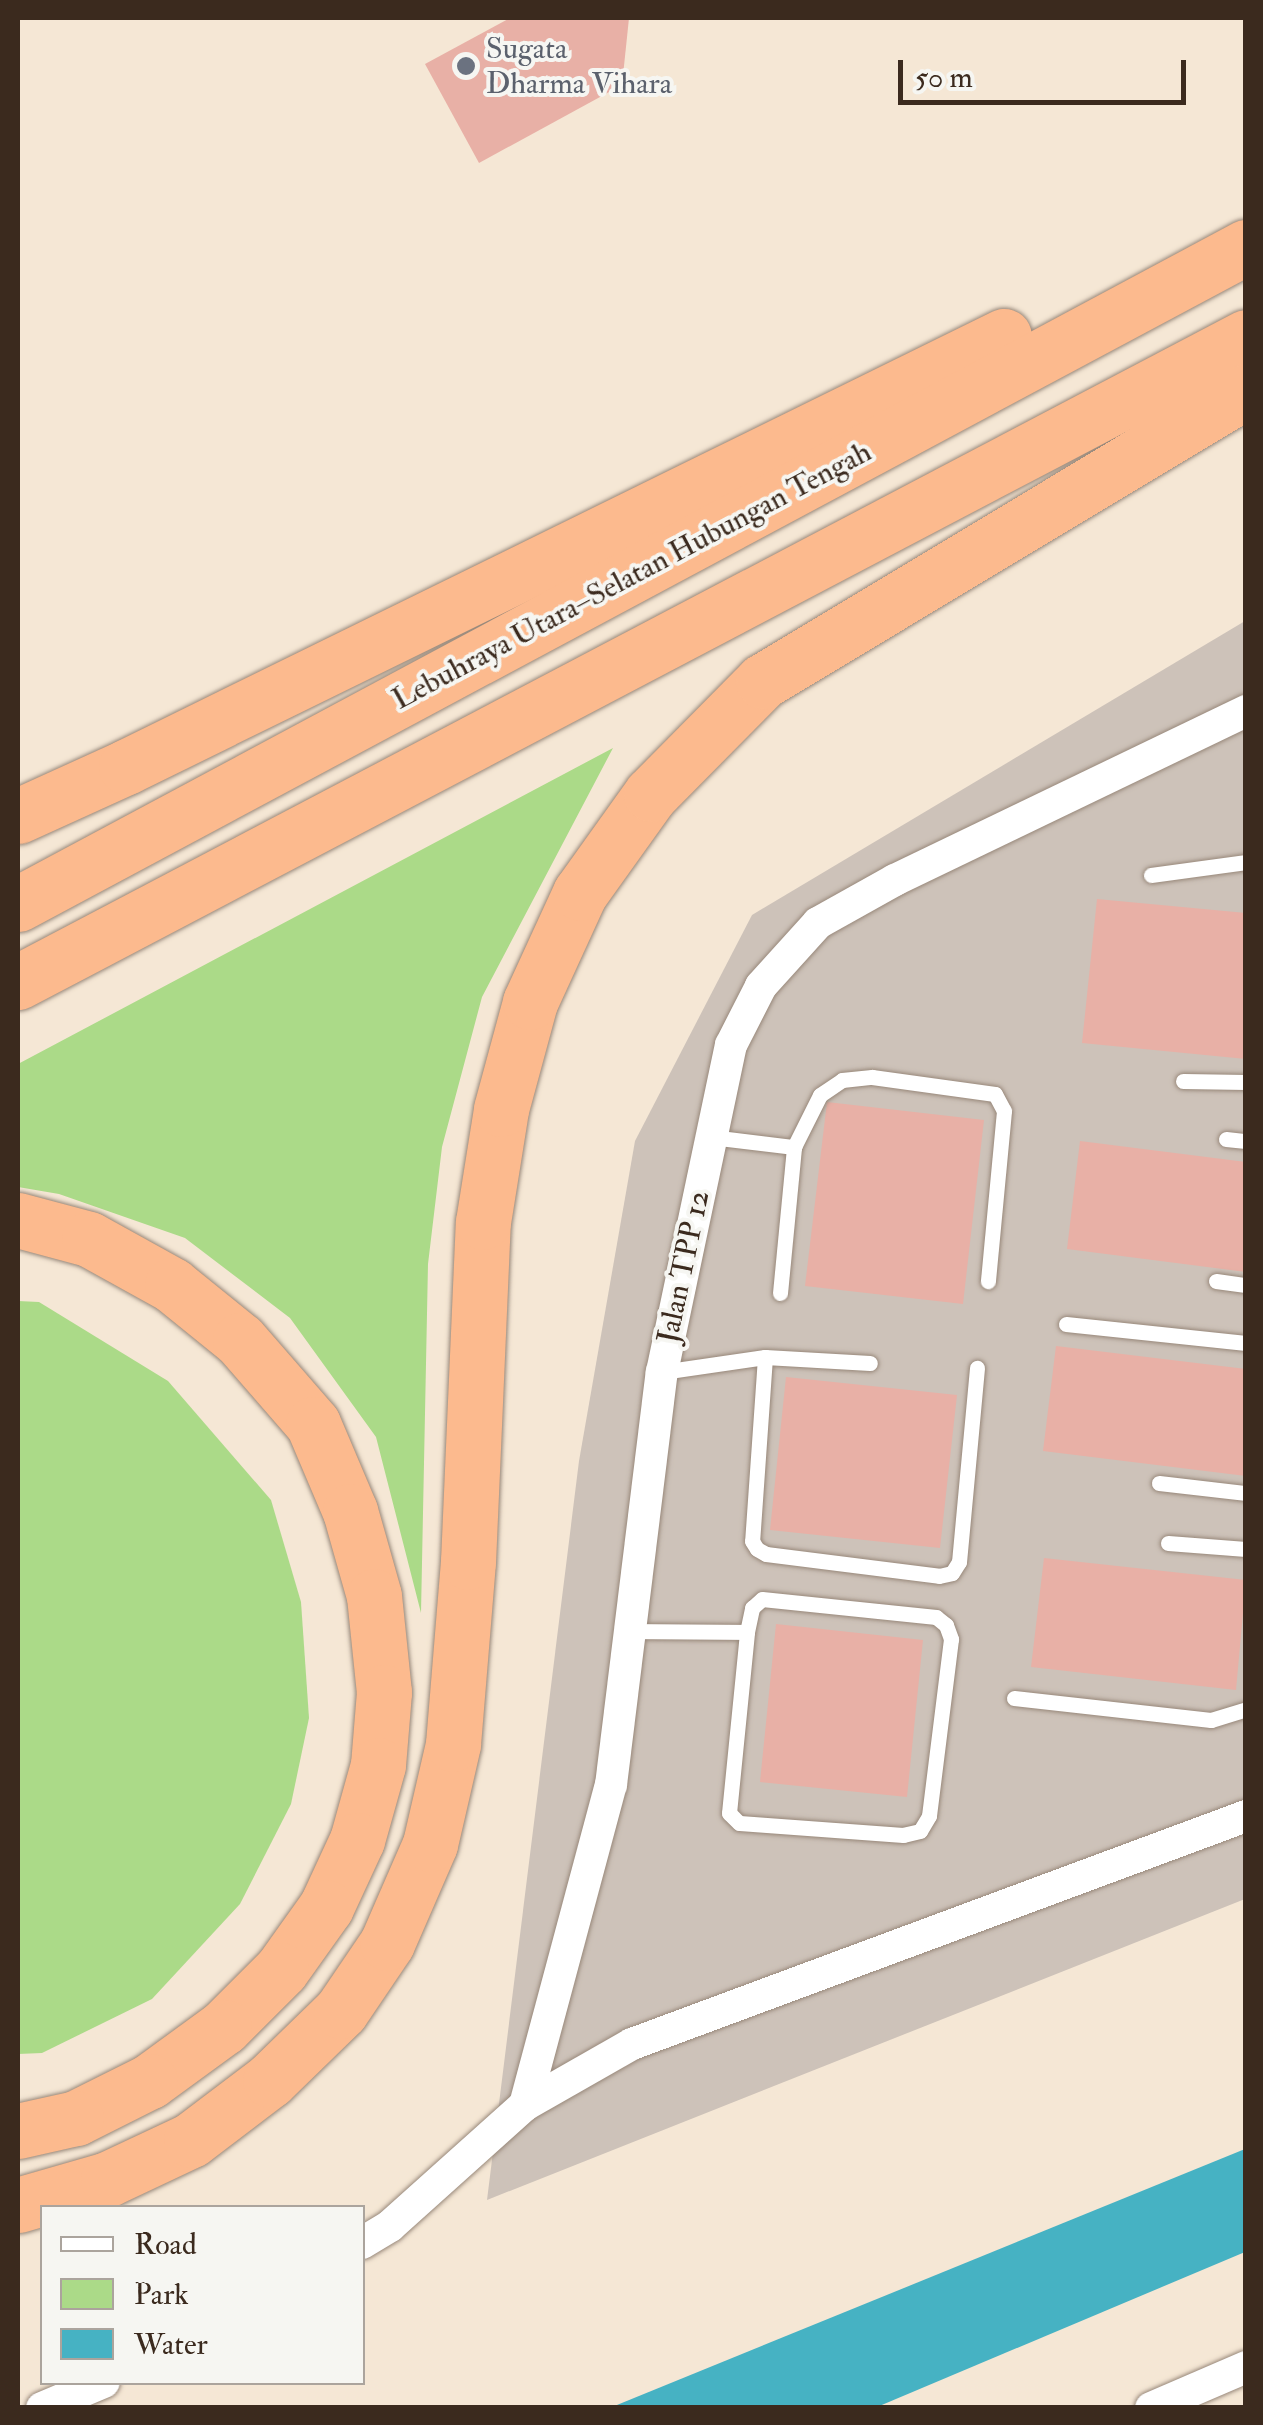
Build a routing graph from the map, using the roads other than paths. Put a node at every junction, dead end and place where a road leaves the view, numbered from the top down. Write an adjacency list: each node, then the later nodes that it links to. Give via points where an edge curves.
1 (1246, 217): 6 (highway)
2 (1246, 247): 9 (highway, Lebuhraya Utara–Selatan Hubungan Tengah)
3 (1246, 337): 10 (highway)
4 (1246, 391): 39 (highway, via 763,681 651,794 580,892 530,1002 500,1109 483,1222 453,1744 430,1844 387,1943 340,2010 270,2080 191,2140 108,2179)
5 (1246, 711): 13 (street, Jalan TPP 12, via 818,923 761,986 731,1046)
6 (18, 816)
7 (1246, 862): 8 (lane)
8 (1151, 875)
9 (18, 904)
10 (18, 982)
11 (1184, 1082): 12 (lane)
12 (1246, 1082)
13 (712, 1138): 16 (lane); 27 (street, Jalan TPP 12)
14 (1226, 1139): 15 (lane)
15 (1246, 1141)
16 (794, 1148): 19 (lane, via 820,1095 842,1080 872,1077 995,1094 1004,1111); 21 (lane)
17 (18, 1220): 38 (highway, via 89,1239 172,1285 240,1340 312,1424 350,1511 374,1596 384,1692 378,1765 356,1840 326,1907 282,1970 224,2027 150,2081 76,2118)
18 (1216, 1280): 20 (lane)
19 (988, 1281)
20 (1246, 1285)
21 (780, 1293)
22 (1066, 1324): 23 (lane)
23 (1246, 1343)
24 (765, 1358): 25 (lane); 26 (lane, via 756,1549 939,1576 952,1574 960,1562); 27 (lane)
25 (870, 1363)
26 (977, 1368)
27 (662, 1372): 32 (street, Jalan TPP 12)
28 (1158, 1483): 29 (lane)
29 (1246, 1494)
30 (1168, 1543): 31 (lane)
31 (1246, 1549)
32 (632, 1631): 33 (lane); 37 (street, Jalan TPP 12, via 611,1785)
33 (746, 1632): 33 (lane, via 752,1608 762,1599 936,1618 946,1625 951,1639 929,1816 920,1832 739,1823 730,1813)
34 (1014, 1698): 35 (lane, via 1210,1720)
35 (1246, 1709)
36 (1246, 1816): 37 (street, via 632,2044)
37 (524, 2105): 40 (street)
38 (18, 2131)
39 (18, 2206)
40 (365, 2241)
41 (1246, 2367): 44 (street)
42 (97, 2385): 43 (street)
43 (42, 2408)
44 (1151, 2408)

